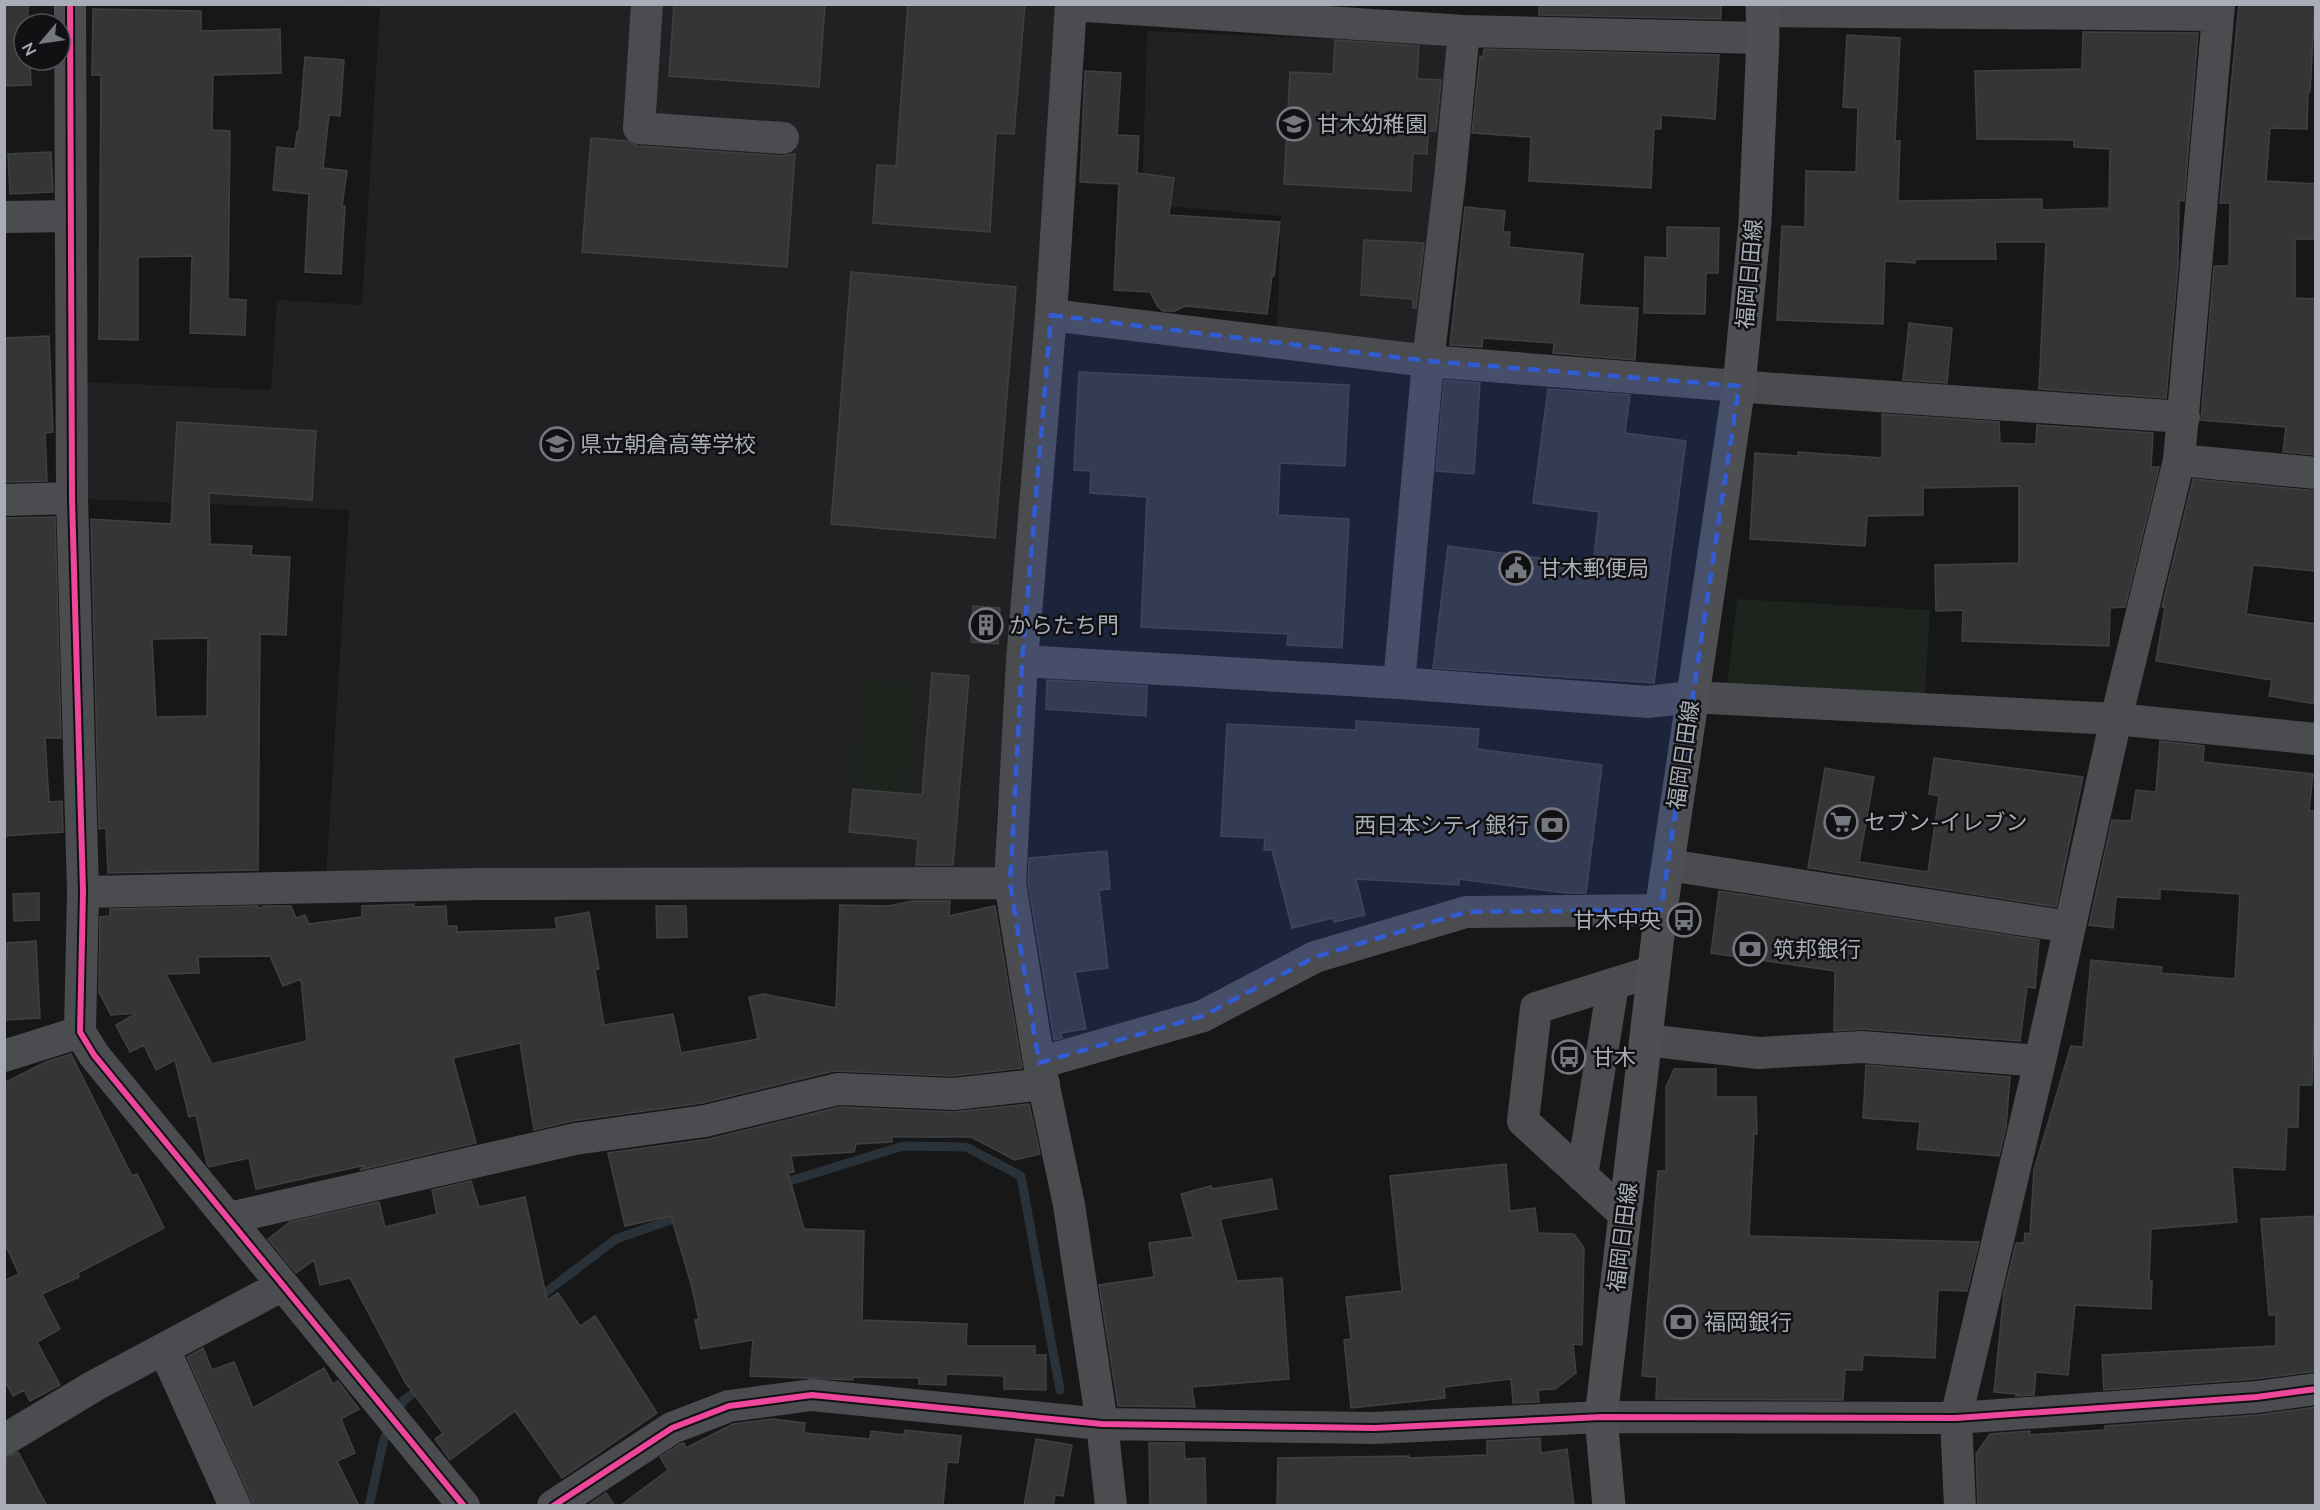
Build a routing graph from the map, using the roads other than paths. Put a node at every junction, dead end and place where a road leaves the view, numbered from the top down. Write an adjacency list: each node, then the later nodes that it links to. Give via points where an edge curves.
1 (70, 4): 8 (street)
2 (646, 4): 7 (street, via 639,128)
3 (1071, 5): 6 (street); 10 (street)
4 (2218, 10): 5 (street); 13 (street)
5 (1762, 18): 6 (street); 12 (main road, 福岡日田線, via 1755,222)
6 (1464, 31): 11 (street)
7 (783, 138)
8 (71, 216): 9 (street); 16 (street)
9 (4, 217)
10 (1051, 315): 11 (street); 18 (street)
11 (1428, 361): 12 (street); 19 (street)
12 (1738, 386): 13 (street); 20 (main road, 福岡日田線)
13 (2184, 417): 14 (street)
14 (2179, 460): 15 (street); 21 (street)
15 (2316, 473)
16 (72, 498): 17 (street); 25 (street)
17 (4, 500)
18 (1022, 661): 19 (street); 24 (street)
19 (1400, 683): 20 (street, via 1648,702)
20 (1691, 697): 21 (street); 23 (main road, 福岡日田線)
21 (2116, 719): 22 (street); 27 (street)
22 (2316, 739)
23 (1668, 865): 26 (main road, 福岡日田線); 27 (street)
24 (1010, 883): 25 (street, via 481,884); 34 (street)
25 (83, 892): 30 (street)
26 (1661, 910): 28 (main road, 福岡日田線); 34 (street, via 1466,912 1314,957 1203,1016)
27 (2070, 927): 33 (street)
28 (1654, 971): 29 (street); 31 (main road, 福岡日田線)
29 (1613, 985): 35 (street); 35 (street, via 1536,1008 1523,1121)
30 (80, 1032): 32 (street); 37 (street, via 94,1055)
31 (1646, 1040): 33 (street, via 1758,1053 1862,1047); 36 (main road, 福岡日田線)
32 (4, 1056)
33 (2040, 1061): 42 (street)
34 (1042, 1074): 37 (street, via 954,1094 838,1089 705,1121 575,1139); 43 (street, via 1069,1205)
35 (1582, 1176): 36 (street)
36 (1625, 1215): 41 (main road, 福岡日田線)
37 (229, 1218): 38 (street)
38 (283, 1286): 39 (street); 46 (street)
39 (164, 1349): 44 (street); 45 (street)
40 (2316, 1389): 42 (street, via 2257,1397)
41 (1600, 1417): 42 (street); 43 (street, via 1375,1428); 49 (main road, 福岡日田線)
42 (1956, 1418): 50 (street)
43 (1102, 1424): 47 (street, via 812,1395 729,1406 672,1428); 48 (street)
44 (4, 1440)
45 (235, 1506)
46 (464, 1506)
47 (553, 1506)
48 (1111, 1506)
49 (1609, 1506)
50 (1960, 1506)

